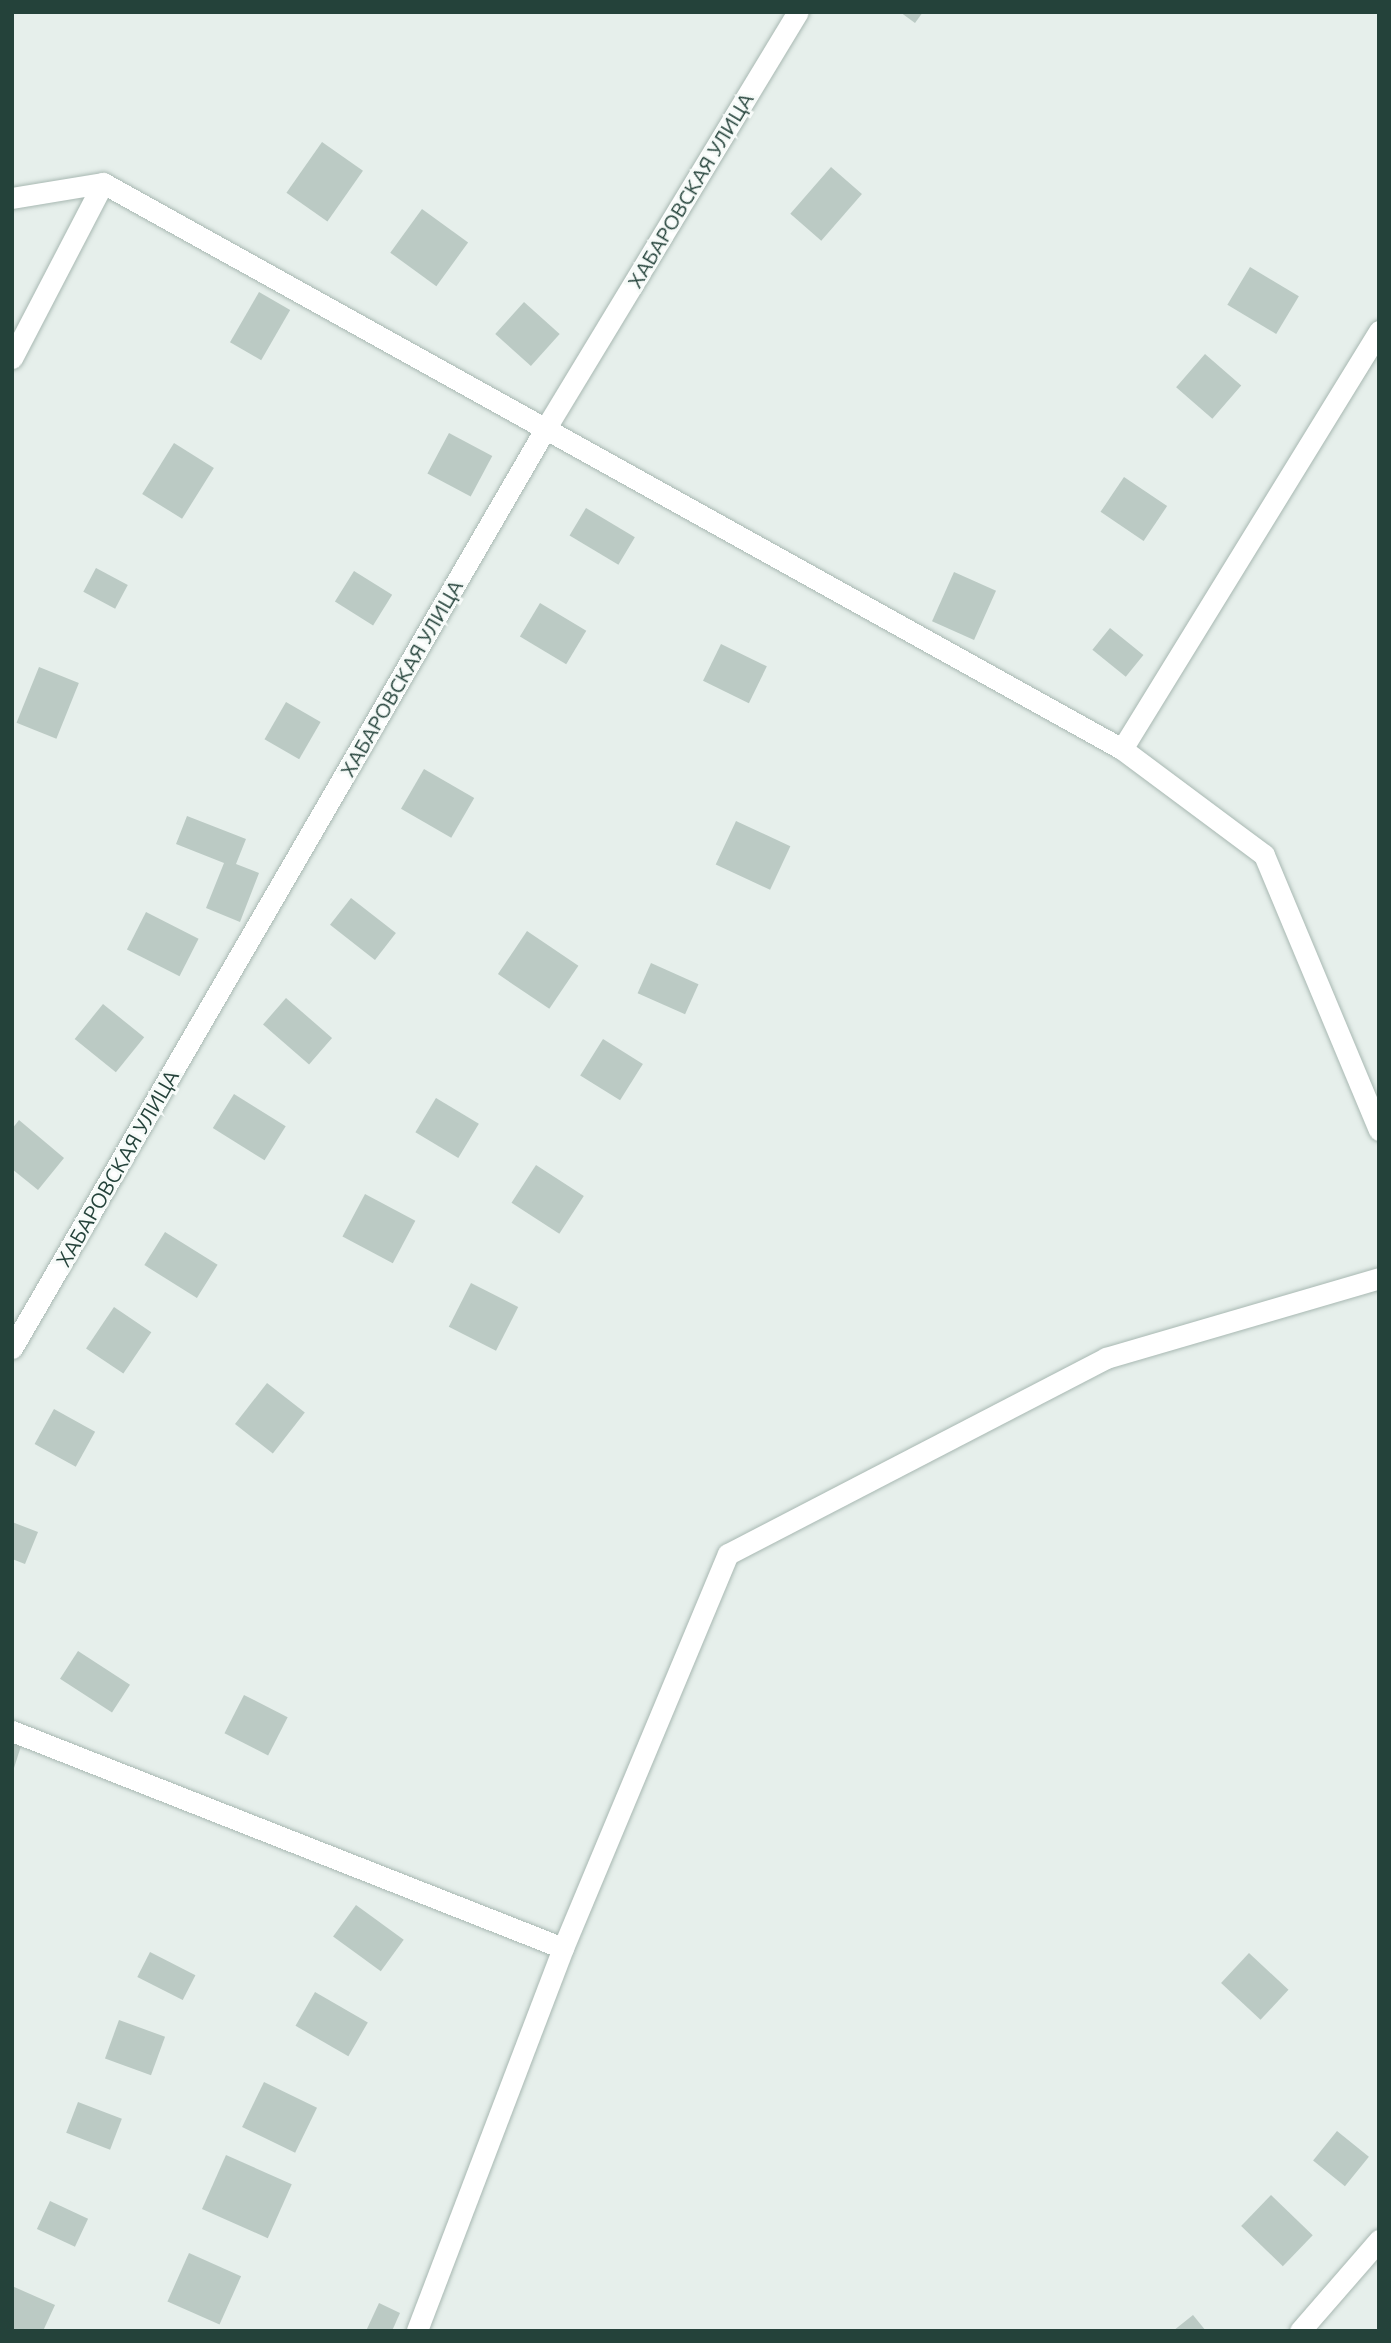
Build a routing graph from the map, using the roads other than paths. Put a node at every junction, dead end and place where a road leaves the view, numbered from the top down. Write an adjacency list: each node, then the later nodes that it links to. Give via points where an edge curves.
1 (798, 12): 6 (street, ХАБАРОВСКАЯ УЛИЦА)
2 (103, 183): 3 (street); 5 (street); 6 (street)
3 (12, 198)
4 (1379, 331): 7 (street)
5 (12, 358)
6 (544, 431): 7 (street); 10 (street, ХАБАРОВСКАЯ УЛИЦА)
7 (1122, 749): 8 (street, via 1264,855)
8 (1379, 1130)
9 (1379, 1278): 12 (street, via 1106,1359 728,1554)
10 (12, 1348)
11 (12, 1731): 12 (street)
12 (563, 1948): 14 (street)
13 (1379, 2240): 15 (street)
14 (417, 2331)
15 (1300, 2331)

